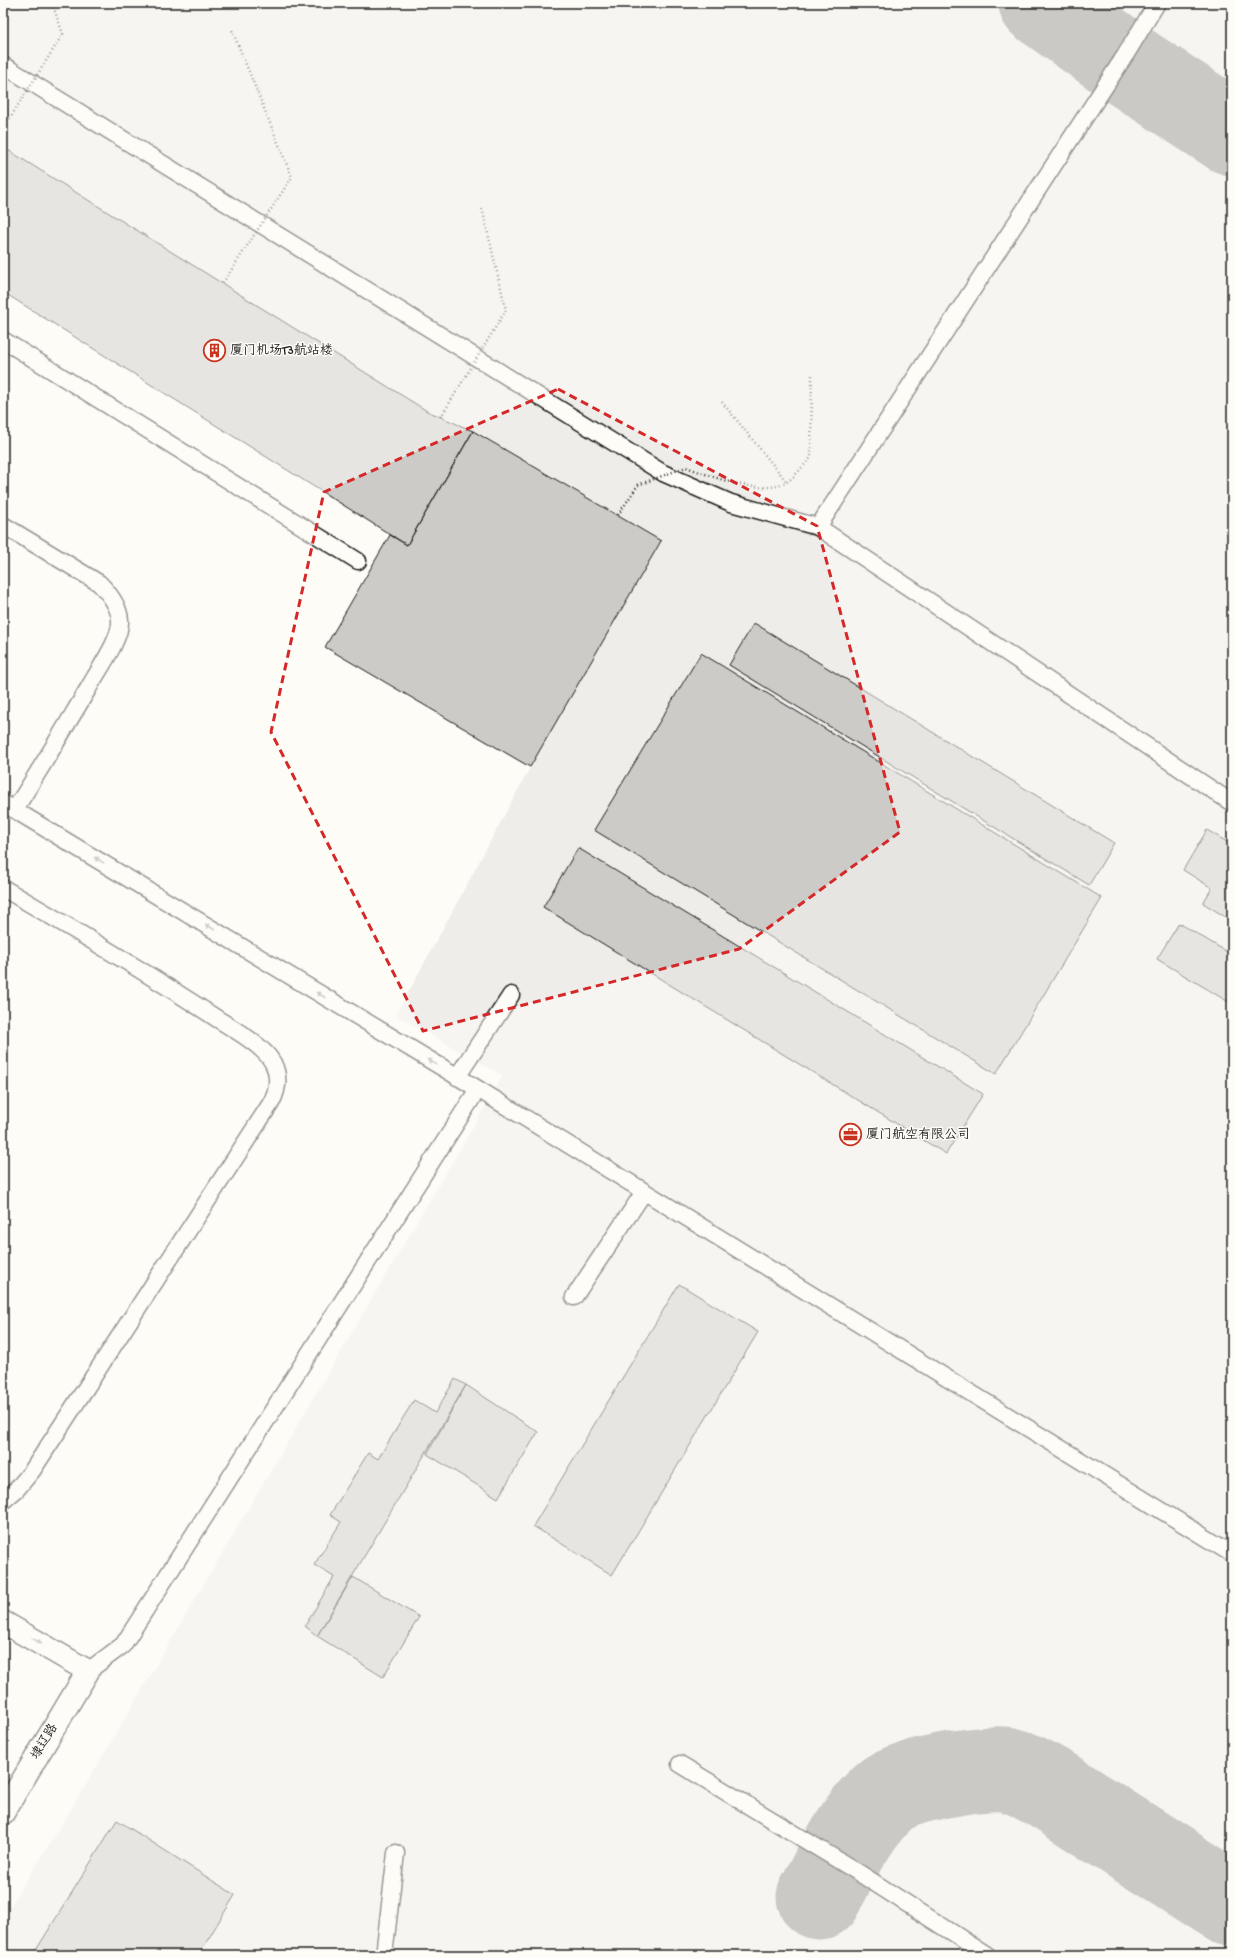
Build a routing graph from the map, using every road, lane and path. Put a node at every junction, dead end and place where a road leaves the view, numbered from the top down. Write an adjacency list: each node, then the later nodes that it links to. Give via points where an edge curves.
1 (52, 3): 5 (path, bridge, via 63,34)
2 (1157, 3): 15 (lane)
3 (232, 30): 7 (path, bridge, via 292,176)
4 (3, 65): 15 (lane, via 663,474 731,503)
5 (3, 129)
6 (482, 208): 11 (path, bridge, via 506,310)
7 (223, 283)
8 (3, 340): 16 (lane)
9 (812, 375): 12 (path, bridge, via 811,458)
10 (722, 402): 12 (path)
11 (441, 417)
12 (787, 482): 13 (path, bridge, via 764,488 726,482 686,467 638,485)
13 (618, 516)
14 (3, 526): 18 (lane, via 99,583 109,593 120,620 118,636 54,748)
15 (818, 527): 17 (lane)
16 (358, 561)
17 (1232, 803)
18 (9, 806): 21 (lane, one-way to 18)
19 (3, 888): 25 (lane, via 158,980 256,1045 273,1062 278,1080 278,1091 271,1103 36,1465 17,1489)
20 (511, 995): 21 (lane)
21 (457, 1077): 22 (lane)
22 (478, 1089): 23 (lane); 28 (lane, via 123,1645)
23 (644, 1192): 24 (lane); 26 (lane)
24 (574, 1297)
25 (3, 1501)
26 (1232, 1554)
27 (3, 1622): 28 (main road, one-way to 28)
28 (88, 1671): 30 (main road, 埭辽路)
29 (680, 1764): 33 (lane, via 856,1871)
30 (3, 1813)
31 (396, 1853): 32 (lane)
32 (384, 1955)
33 (987, 1955)

